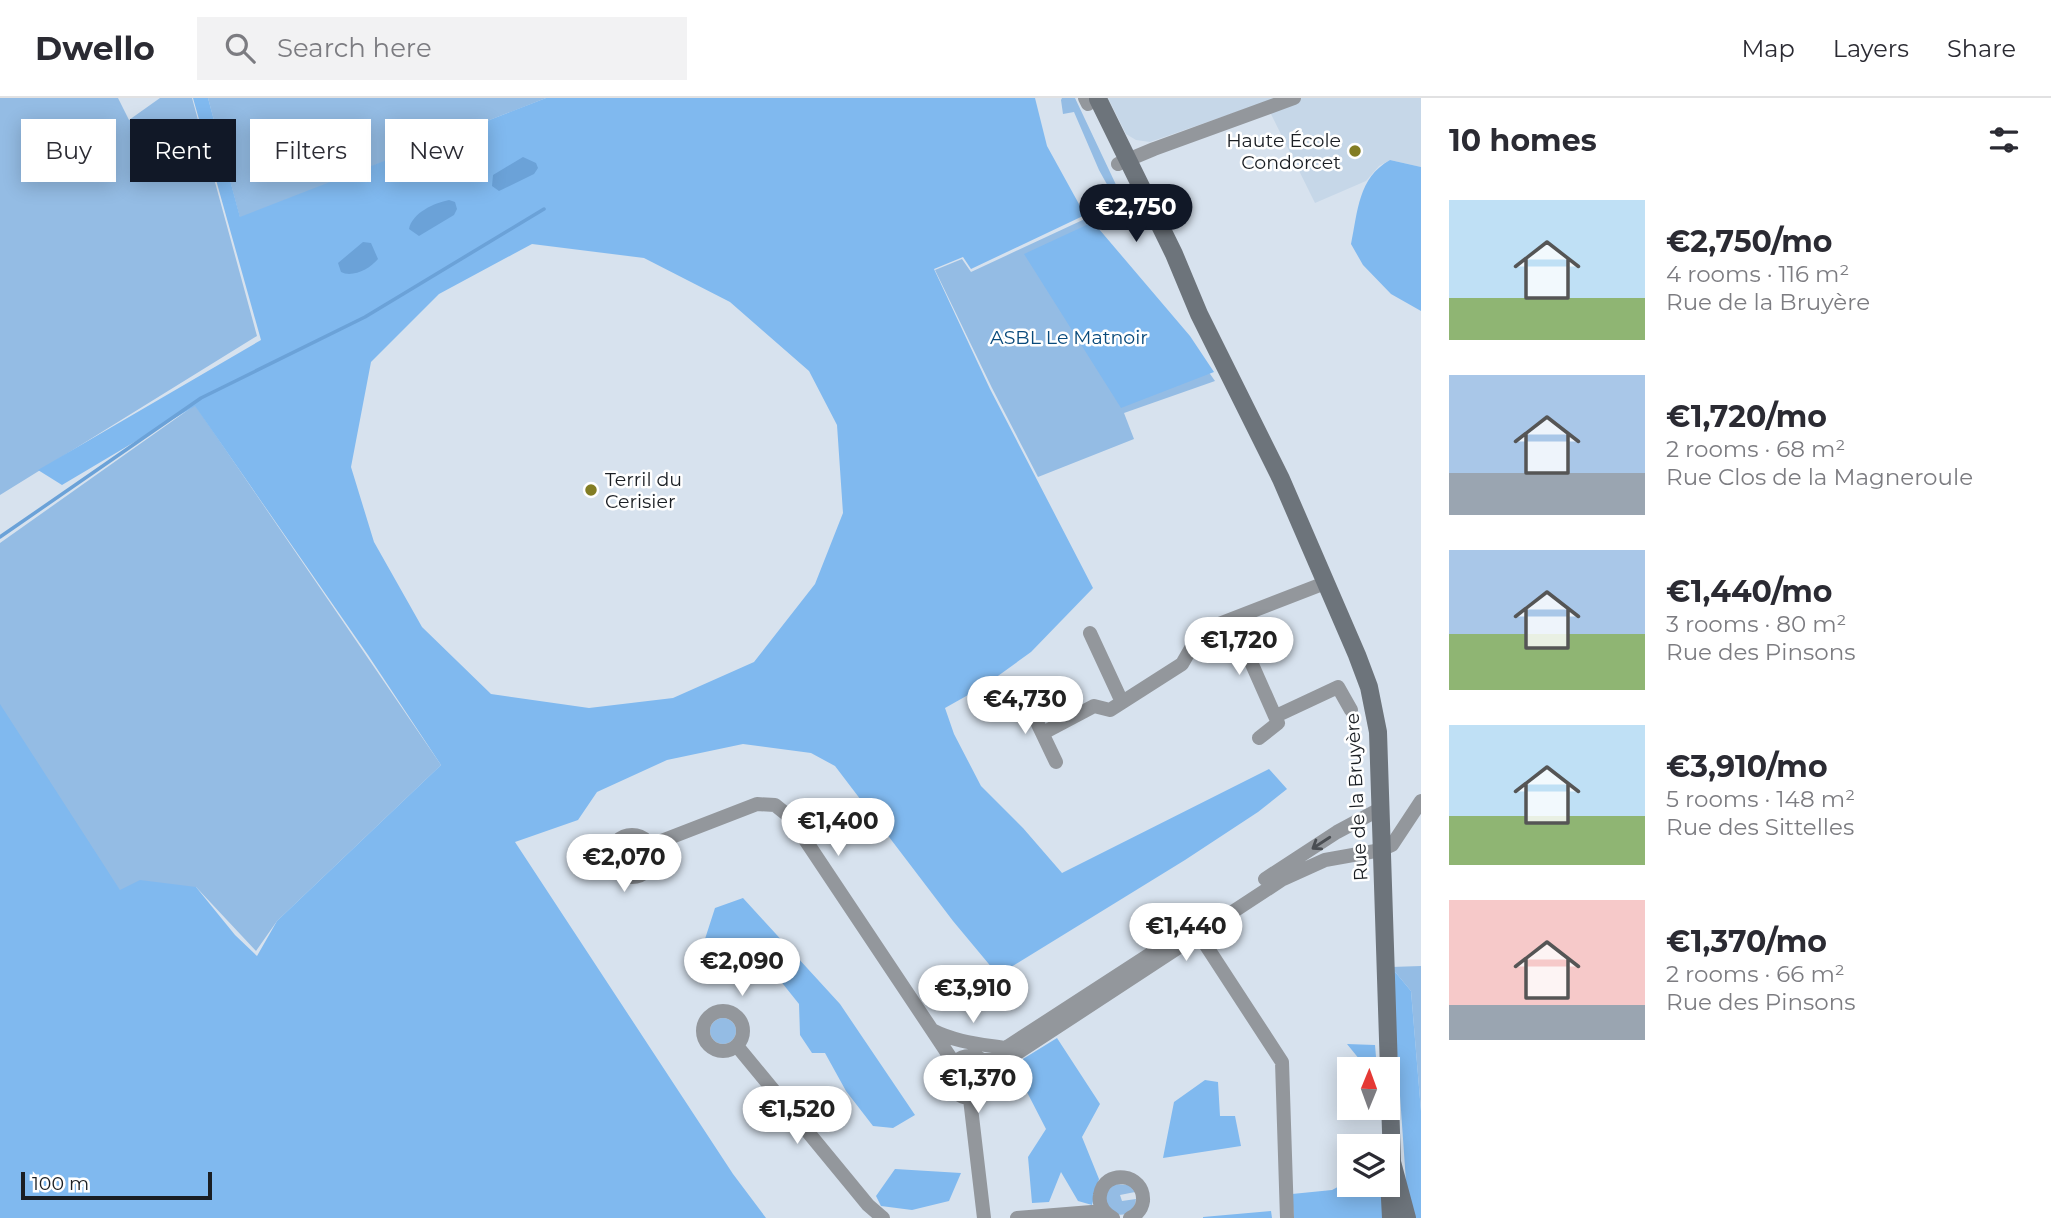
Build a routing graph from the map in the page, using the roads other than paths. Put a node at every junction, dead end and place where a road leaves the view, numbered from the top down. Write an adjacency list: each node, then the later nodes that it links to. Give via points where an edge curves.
1 (1294, 98): 3 (street)
2 (1092, 100): 3 (street, Rue de la Bruyère)
3 (1123, 162): 4 (street, Rue de la Bruyère, via 1164,258 1194,301 1281,479)
4 (1325, 583): 5 (street); 15 (street, Rue de la Bruyère, via 1369,687 1378,732)
5 (1232, 619): 8 (street, via 1201,631 1182,664); 10 (street)
6 (1090, 633): 8 (street)
7 (1024, 695): 11 (street)
8 (1122, 702): 11 (street, via 1110,710 1094,706)
9 (1351, 710): 10 (street, via 1338,687)
10 (1276, 716): 12 (street, via 1278,723)
11 (1043, 733): 13 (street)
12 (1259, 738)
13 (1056, 762)
14 (1421, 801): 17 (street, via 1392,845)
15 (1380, 809): 17 (street, Rue de la Bruyère); 18 (street, one-way to 18, via 1337,832)
16 (651, 845): 19 (street, via 757,804 775,805 789,817)
17 (1381, 850): 18 (street, via 1325,860); 25 (street, Rue de la Bruyère)
18 (1196, 930): 21 (street); 23 (street); 33 (street, via 1282,1062)
19 (932, 1030): 21 (street, via 964,1042); 22 (street)
20 (737, 1046): 29 (street, via 867,1205)
21 (1005, 1048): 23 (street)
22 (954, 1063): 23 (street, via 965,1056 978,1058); 24 (street, via 949,1070 950,1088)
23 (987, 1066): 24 (street, via 991,1079 987,1090)
24 (970, 1099): 30 (street)
25 (1391, 1134)
26 (1400, 1192): 35 (street, Rue de la Bruyère)
27 (1390, 1197): 34 (street, Rue de la Bruyère)
28 (1108, 1214): 31 (street); 32 (street, via 1100,1200 1103,1187 1114,1178 1128,1177 1139,1185 1143,1197 1142,1207)
29 (883, 1218)
30 (984, 1218)
31 (1017, 1218)
32 (1130, 1218)
33 (1287, 1218)
34 (1391, 1218)
35 (1407, 1218)

